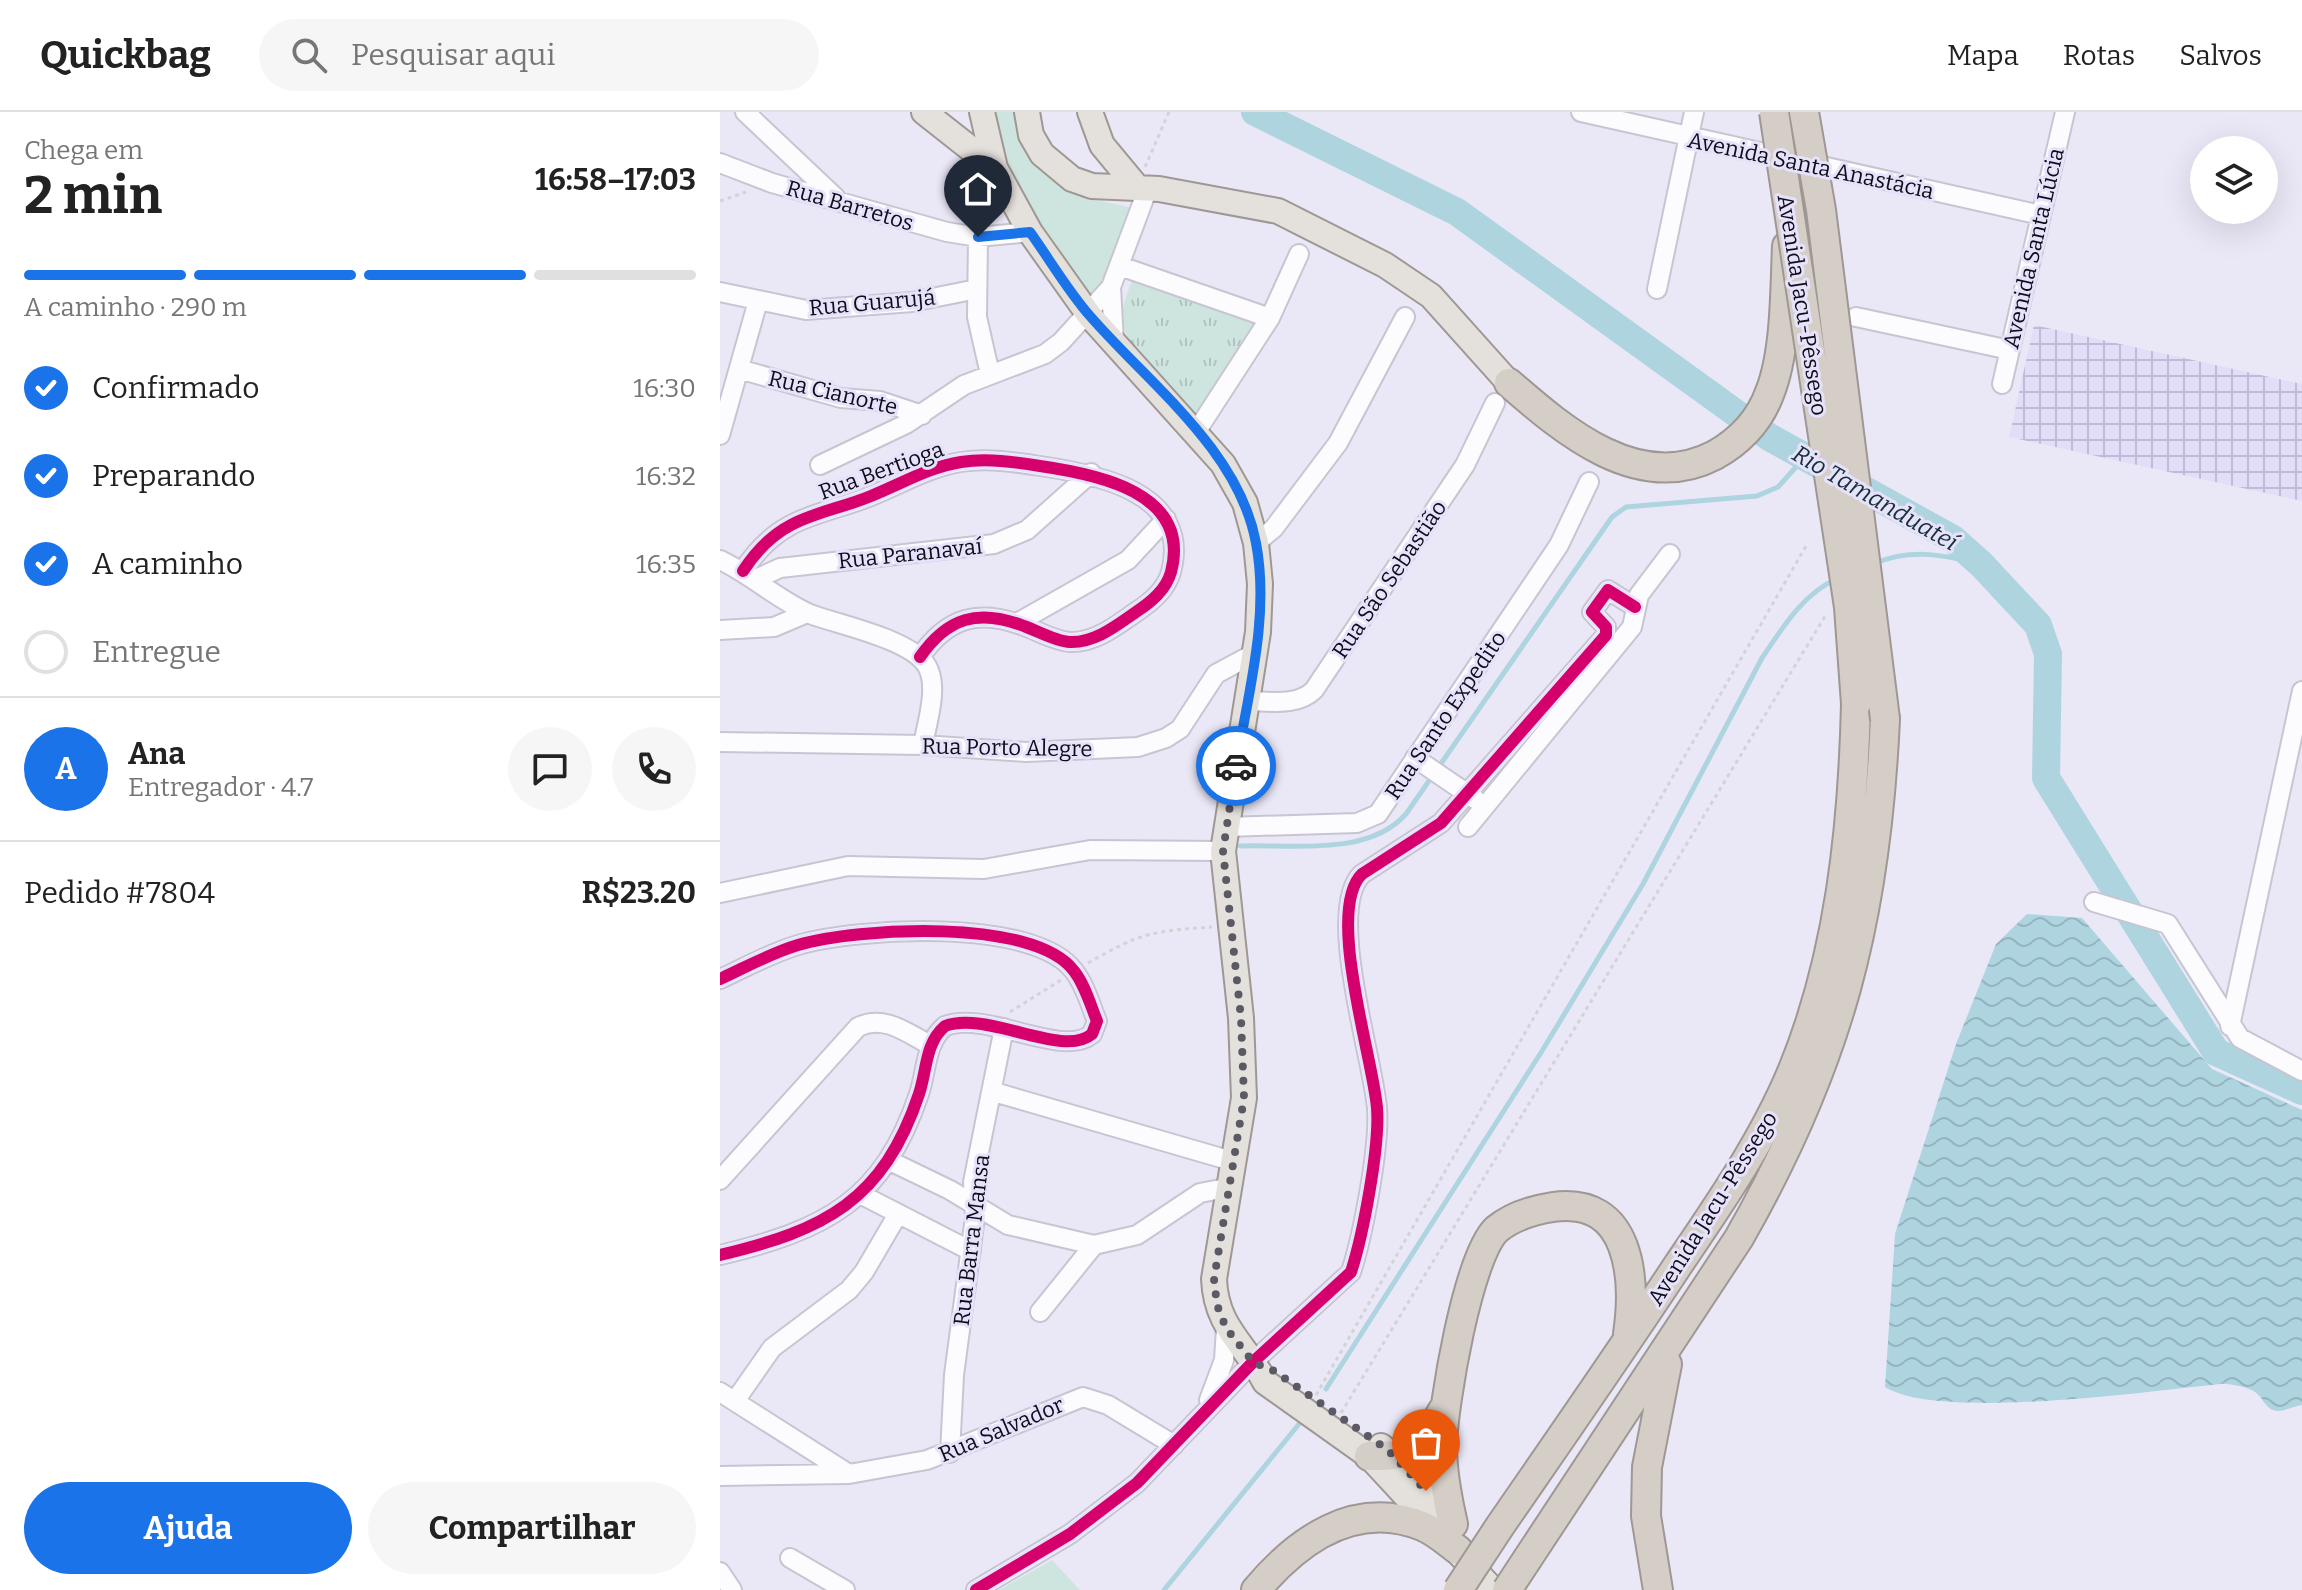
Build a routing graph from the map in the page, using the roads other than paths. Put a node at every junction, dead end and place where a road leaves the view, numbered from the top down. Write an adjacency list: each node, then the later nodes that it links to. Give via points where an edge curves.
1 (745, 112): 16 (street)
2 (924, 112): 14 (main road)
3 (982, 112): 14 (main road)
4 (1027, 112): 15 (main road, via 1031,135 1055,169 1092,186)
5 (1090, 112): 15 (main road, via 1102,145)
6 (1581, 112): 12 (street, Avenida Santa Anastácia)
7 (1694, 112): 12 (street)
8 (1774, 112): 17 (highway, Avenida Jacu-Pêssego, bridge)
9 (1804, 112): 18 (highway, Avenida Jacu-Pêssego, bridge)
10 (1823, 112): 18 (highway, bridge)
11 (2065, 112): 19 (street, Avenida Santa Lúcia)
12 (1688, 139): 19 (street, Avenida Santa Anastácia); 26 (street)
13 (720, 163): 16 (street, Rua Barretos)
14 (995, 168): 20 (main road)
15 (1142, 187): 23 (street); 38 (main road, via 1278,211 1385,265 1431,296)
16 (841, 202): 21 (street, Rua Barretos)
17 (1788, 209): 38 (highway, bridge, via 1772,390 1746,433 1704,461 1654,468 1629,464); 85 (highway, Avenida Jacu-Pêssego, bridge, via 1849,607 1856,704 1844,871 1830,948 1793,1070 1752,1150)
18 (1821, 210): 86 (highway, Avenida Jacu-Pêssego, bridge, via 1885,719 1872,878 1858,953 1819,1077 1764,1194)
19 (2041, 215): 34 (street, Avenida Santa Lúcia)
20 (1030, 232): 21 (street, Rua Barretos); 29 (main road)
21 (978, 237): 25 (street)
22 (1299, 254): 32 (street)
23 (1120, 266): 24 (street); 32 (street)
24 (1111, 287): 29 (street, Rua Cianorte); 33 (street)
25 (977, 289): 28 (street, Rua Guarujá, via 912,302 825,309); 36 (street, via 979,336)
26 (1657, 289)
27 (720, 292): 28 (street, Rua Guarujá)
28 (758, 301): 35 (street)
29 (1089, 315): 33 (main road); 36 (street, Rua Cianorte, via 1045,354)
30 (1405, 317): 46 (street, via 1338,443 1274,528)
31 (1856, 317): 34 (street)
32 (1270, 318): 40 (street)
33 (1114, 342): 40 (main road)
34 (2010, 350): 37 (street, Avenida Santa Lúcia)
35 (739, 369): 39 (street, Rua Cianorte); 41 (street)
36 (990, 374): 39 (street, Rua Cianorte, via 964,385)
37 (2002, 384)
38 (1502, 393): 57 (street, Rua São Sebastião, via 1465,465 1314,690 1294,701)
39 (922, 415): 42 (street)
40 (1196, 432): 46 (main road, via 1236,485)
41 (720, 435)
42 (820, 465)
43 (1091, 473): 45 (street, Rua Bertioga, via 1144,496); 49 (street, Rua Paranavaí, via 1027,530 994,544); 49 (street, Rua Bertioga, via 989,461 937,467 792,524 770,539)
44 (1589, 482): 60 (street, Rua Santo Expedito, via 1559,545)
45 (1166, 519): 52 (street, via 1128,560); 52 (street, via 1173,549 1171,571 1149,603 1090,639 1070,642)
46 (1256, 543): 54 (main road, via 1260,584)
47 (1670, 554): 50 (street)
48 (720, 560): 49 (street)
49 (750, 575): 51 (street)
50 (1635, 607): 61 (street, via 1608,590 1592,612 1606,627 1606,635); 62 (street, via 1632,627)
51 (807, 613): 53 (street, via 774,627); 55 (street)
52 (1017, 623): 55 (street, via 995,618 951,623)
53 (720, 630)
54 (1255, 653): 57 (main road); 59 (street, Rua Porto Alegre, via 1216,674 1180,729 1138,747 1026,752)
55 (920, 657): 59 (street, via 931,679)
56 (2302, 691): 69 (street)
57 (1246, 701): 64 (main road)
58 (720, 742): 59 (street, Rua Porto Alegre)
59 (923, 745)
60 (1428, 767): 61 (street); 64 (street, Rua Santo Expedito, via 1367,820)
61 (1466, 794): 62 (street); 87 (street, via 1441,823 1352,885 1348,930 1377,1126 1358,1251 1351,1272)
62 (1484, 805): 63 (street)
63 (1468, 827)
64 (1224, 839): 65 (street, Rua Santo Expedito, via 1090,850 984,869 848,866); 74 (main road, via 1244,1075)
65 (720, 893)
66 (2094, 902): 69 (street, via 2168,924)
67 (720, 979): 68 (street, via 800,944 858,935 958,932 1025,941 1049,951 1074,971 1097,1021 1086,1040 1061,1041)
68 (998, 1026): 70 (street, via 956,1022 935,1034); 72 (street, Rua Barra Mansa)
69 (2230, 1026): 71 (street, via 2254,1048)
70 (930, 1045): 73 (street, via 915,1105); 75 (street, via 886,1022 858,1027)
71 (2302, 1071)
72 (994, 1092): 74 (street); 78 (street, Rua Barra Mansa, via 973,1182)
73 (890, 1161): 77 (street); 78 (street)
74 (1235, 1162): 76 (main road)
75 (720, 1180)
76 (1231, 1187): 80 (street, via 1200,1193 1137,1235); 84 (main road, via 1214,1279)
77 (860, 1194): 79 (street); 82 (street, via 823,1221)
78 (974, 1205): 80 (street, via 1008,1225); 81 (street, Rua Barra Mansa)
79 (898, 1214): 81 (street); 88 (street, via 849,1290 772,1348)
80 (1094, 1245): 83 (street)
81 (971, 1251): 92 (street, Rua Barra Mansa, via 954,1375)
82 (720, 1255)
83 (1040, 1312)
84 (1226, 1328): 87 (main road); 90 (street, via 1222,1369)
85 (1626, 1343): 89 (highway, via 1634,1294 1621,1239 1604,1218 1568,1205 1530,1211 1497,1230 1482,1253); 103 (highway, Avenida Jacu-Pêssego, bridge)
86 (1672, 1343): 105 (highway, Avenida Jacu-Pêssego, bridge); 106 (highway, via 1647,1467 1646,1516)
87 (1254, 1363): 90 (street); 93 (main road, via 1339,1416); 93 (main road, via 1265,1382)
88 (728, 1397): 94 (street)
89 (1447, 1402): 93 (highway, via 1419,1445); 96 (highway, via 1442,1450)
90 (1201, 1417): 91 (street)
91 (1174, 1445): 92 (street, Rua Salvador, via 1108,1405 1083,1397); 101 (street, via 1137,1483 1070,1534)
92 (950, 1453): 94 (street, Rua Salvador)
93 (1382, 1457): 96 (main road)
94 (849, 1474): 95 (street, Rua Salvador)
95 (720, 1476)
96 (1456, 1537): 102 (highway, via 1403,1520 1354,1518 1301,1546); 104 (main road); 105 (main road)
97 (790, 1558): 100 (street)
98 (720, 1572): 99 (street)
99 (732, 1590)
100 (845, 1590)
101 (976, 1590)
102 (1256, 1590)
103 (1458, 1590)
104 (1493, 1590)
105 (1509, 1590)
106 (1658, 1590)

